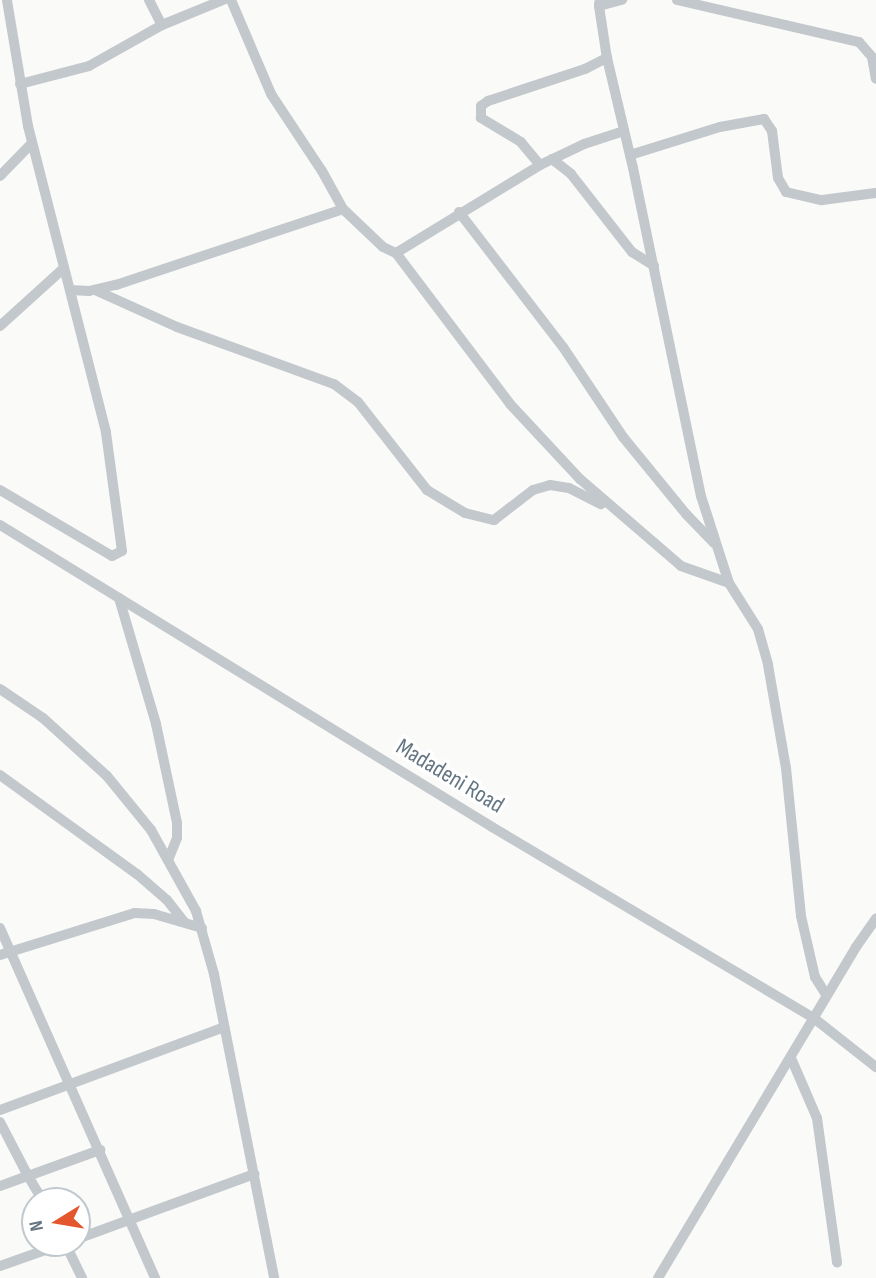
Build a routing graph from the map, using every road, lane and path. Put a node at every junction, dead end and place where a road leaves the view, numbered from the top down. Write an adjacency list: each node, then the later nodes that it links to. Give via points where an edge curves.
1 (7, 0): 8 (street)
2 (149, 0): 9 (street)
3 (220, 0): 9 (street)
4 (231, 0): 23 (street, via 271,94)
5 (622, 0): 7 (street)
6 (677, 0): 12 (street, via 846,38 859,42)
7 (599, 3): 13 (street)
8 (9, 17): 10 (street); 15 (street)
9 (162, 25): 15 (street, via 89,66)
10 (0, 26)
11 (876, 43): 12 (street)
12 (872, 57): 14 (street)
13 (607, 58): 16 (street); 20 (street, via 481,106 481,118 520,142)
14 (876, 79)
15 (20, 84): 17 (street)
16 (624, 131): 18 (street); 19 (street)
17 (32, 143): 21 (street); 27 (street)
18 (630, 156): 22 (street, via 720,127 764,119 772,131 778,178 786,192 822,200); 26 (street)
19 (552, 159): 20 (street); 26 (street, via 571,174 632,252)
20 (540, 165): 24 (street)
21 (0, 176)
22 (876, 193)
23 (342, 209): 25 (street, via 383,247); 29 (street)
24 (459, 212): 25 (street); 34 (street, via 563,347 623,437)
25 (397, 253): 32 (street, via 510,404)
26 (654, 266): 34 (street)
27 (64, 268): 28 (street); 30 (street)
28 (71, 290): 29 (street); 31 (street, via 106,432 120,554 112,556 90,545)
29 (95, 290): 32 (street, via 177,327 334,384 358,402 427,490 465,513 494,520 533,490 550,485 569,488)
30 (0, 326)
31 (0, 490)
32 (617, 513): 35 (street, via 681,566)
33 (0, 525): 36 (street, Madadeni Road)
34 (715, 544): 35 (street)
35 (729, 583): 45 (street, via 758,629 768,665 786,768 801,916 815,977)
36 (119, 598): 39 (street, via 156,724 177,823); 46 (street, Madadeni Road)
37 (0, 689): 39 (street, via 43,719 107,776)
38 (0, 775): 41 (street, via 137,874)
39 (169, 859): 43 (street)
40 (876, 918): 45 (street)
41 (184, 922): 43 (street); 44 (street, via 135,913)
42 (0, 928): 44 (street)
43 (202, 928): 47 (street)
44 (5, 953): 50 (street)
45 (827, 996): 46 (street)
46 (815, 1019): 48 (street); 49 (street, Madadeni Road)
47 (224, 1027): 50 (street); 54 (street)
48 (791, 1058): 62 (street, via 817,1118); 67 (street)
49 (876, 1067)
50 (70, 1083): 51 (street); 53 (street)
51 (0, 1110)
52 (0, 1122): 55 (street)
53 (100, 1150): 55 (street); 58 (street)
54 (255, 1174): 58 (street); 66 (street)
55 (28, 1176): 56 (street); 57 (street)
56 (0, 1186)
57 (35, 1187)
58 (131, 1219): 59 (street); 65 (street)
59 (91, 1234)
60 (25, 1257): 63 (street)
61 (72, 1257): 64 (street)
62 (837, 1263)
63 (0, 1266)
64 (82, 1278)
65 (155, 1278)
66 (274, 1278)
67 (658, 1278)

